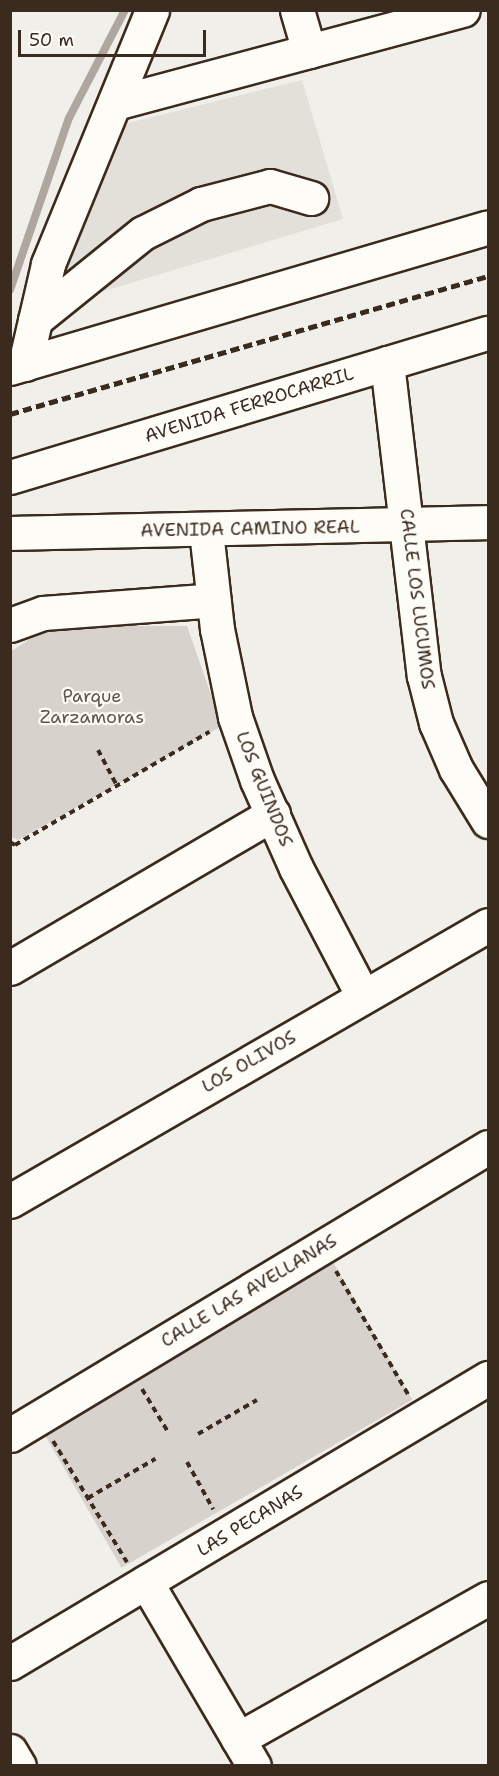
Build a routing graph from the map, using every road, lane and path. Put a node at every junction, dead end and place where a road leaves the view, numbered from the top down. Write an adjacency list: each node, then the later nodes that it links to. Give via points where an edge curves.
1 (152, 10): 5 (street)
2 (297, 10): 4 (street)
3 (463, 10): 4 (street)
4 (309, 51): 5 (street)
5 (115, 103): 8 (street, via 48,264)
6 (311, 198): 8 (street, via 270,186 201,204 142,233)
7 (489, 227): 11 (street)
8 (35, 320): 11 (street)
9 (489, 333): 10 (street, AVENIDA FERROCARRIL)
10 (387, 363): 12 (street, AVENIDA FERROCARRIL); 14 (street, CALLE LOS LUCUMOS)
11 (18, 366)
12 (10, 477)
13 (489, 522): 14 (street, AVENIDA CAMINO REAL)
14 (407, 525): 15 (street, AVENIDA CAMINO REAL); 23 (street, CALLE LOS LUCUMOS, via 424,676 436,723 456,768)
15 (206, 531): 16 (street, AVENIDA CAMINO REAL); 17 (street, LOS GUINDOS)
16 (10, 533)
17 (214, 600): 18 (street, via 43,613); 19 (street, LOS GUINDOS)
18 (10, 624)
19 (235, 717): 21 (path); 22 (street, LOS GUINDOS)
20 (98, 750): 21 (path)
21 (117, 785): 24 (path, via 15,845)
22 (273, 814): 26 (street); 27 (street, LOS GUINDOS)
23 (489, 820)
24 (10, 842)
25 (489, 925): 27 (street, LOS OLIVOS)
26 (10, 968)
27 (363, 996): 29 (street, LOS OLIVOS)
28 (488, 1147): 38 (street, CALLE LAS AVELLANAS)
29 (10, 1201)
30 (332, 1264): 33 (path)
31 (489, 1378): 43 (street, LAS PECANAS)
32 (137, 1380): 35 (path)
33 (410, 1398)
34 (257, 1400): 37 (path)
35 (168, 1432)
36 (48, 1433): 41 (path)
37 (198, 1434)
38 (10, 1435)
39 (155, 1459): 41 (path)
40 (186, 1462): 42 (path)
41 (88, 1498): 43 (path)
42 (215, 1514)
43 (137, 1573): 45 (street, LAS PECANAS); 47 (street)
44 (489, 1598): 47 (street)
45 (10, 1663)
46 (10, 1751): 48 (street)
47 (246, 1752)
48 (19, 1766)

